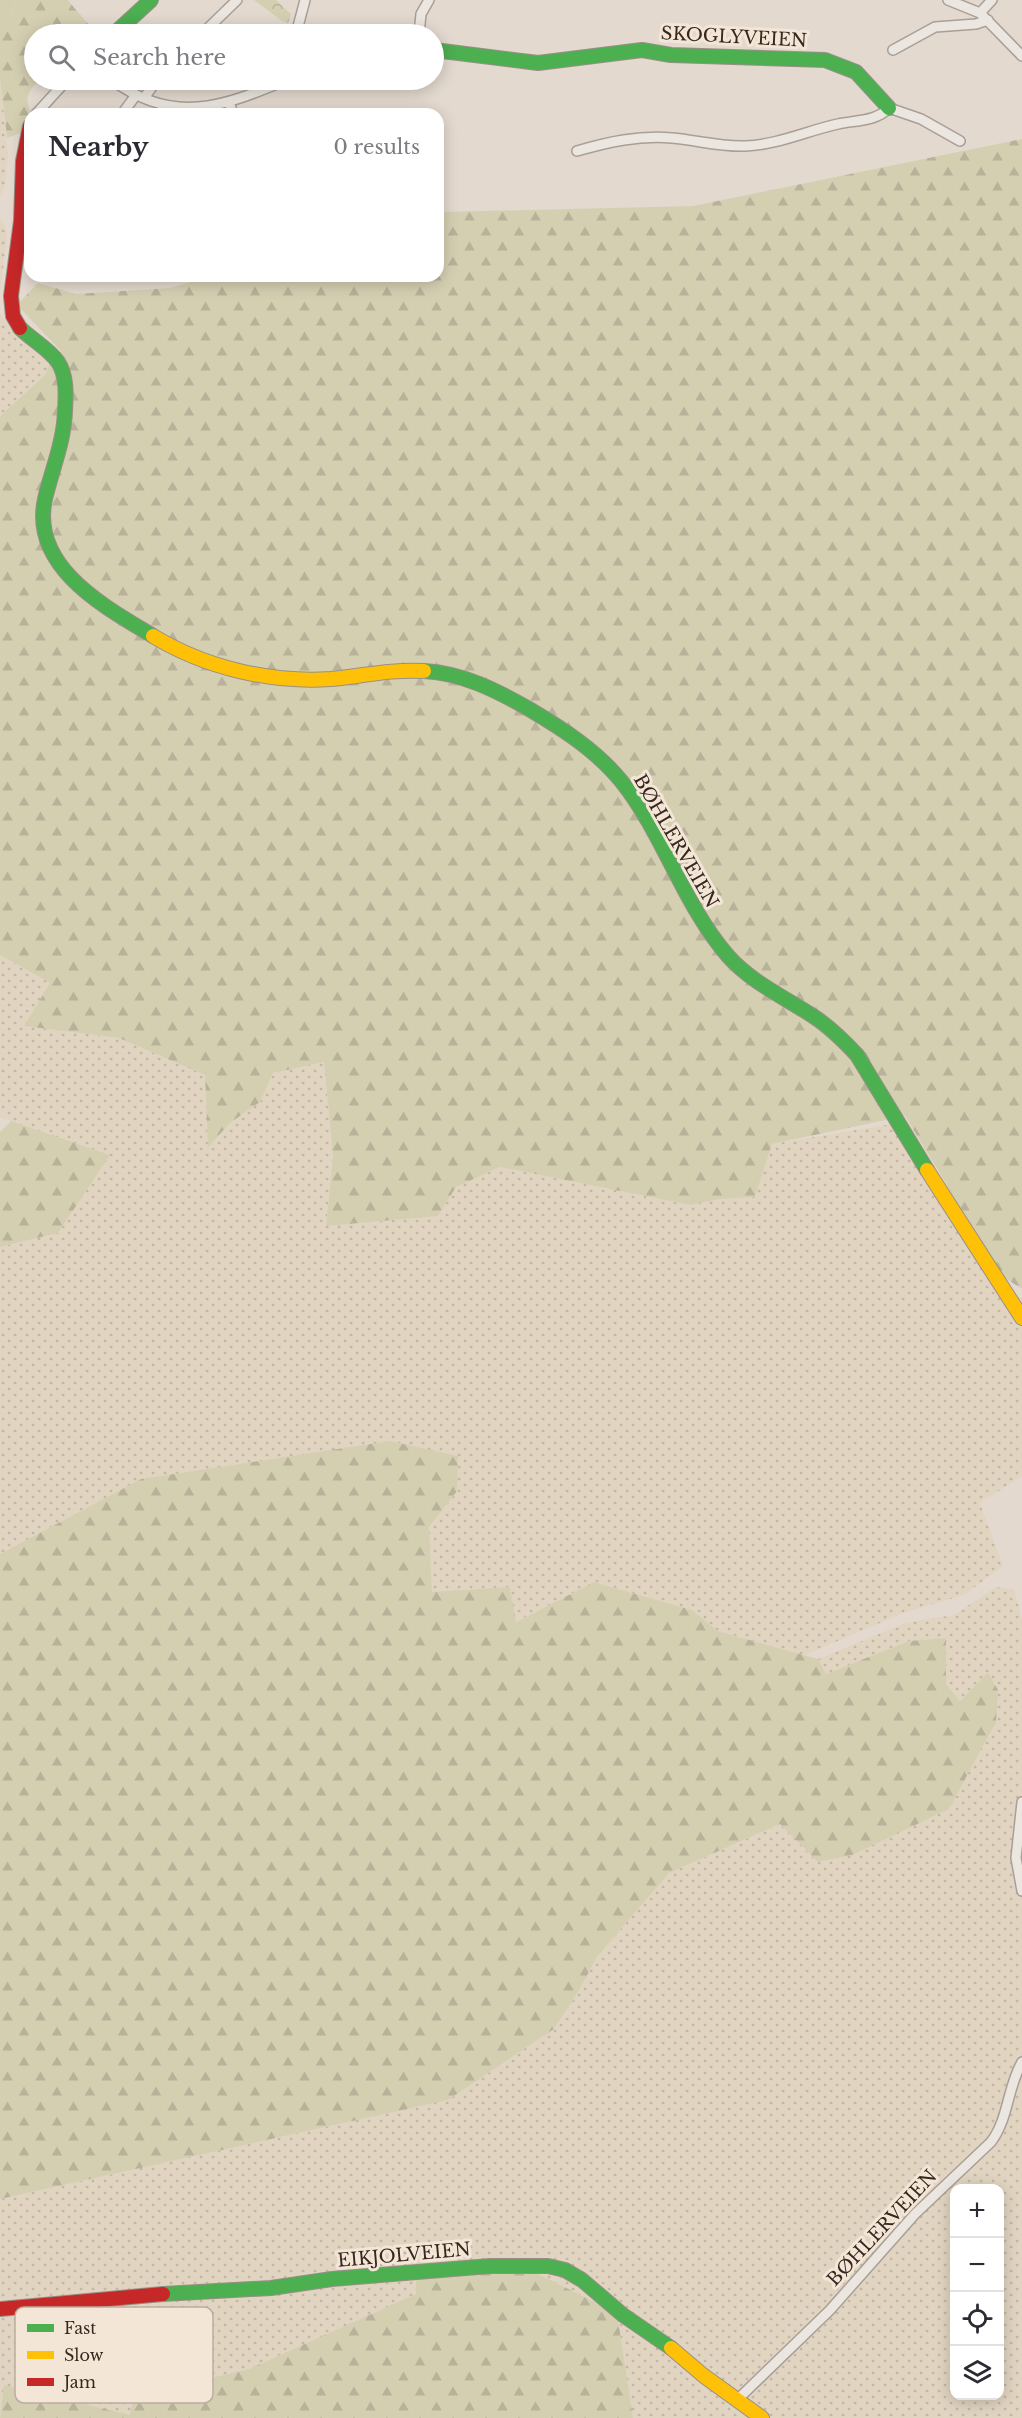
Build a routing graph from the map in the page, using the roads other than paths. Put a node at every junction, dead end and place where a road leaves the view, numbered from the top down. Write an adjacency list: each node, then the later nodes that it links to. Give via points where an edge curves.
1 (151, 0): 8 (street)
2 (237, 0): 9 (street)
3 (305, 0): 10 (street)
4 (429, 0): 11 (street)
5 (948, 0): 7 (street)
6 (992, 0): 7 (street)
7 (984, 16): 12 (street, via 976,24 935,27); 14 (street)
8 (125, 24)
9 (212, 24)
10 (299, 24)
11 (420, 24)
12 (893, 50)
13 (444, 51): 24 (street, SKOGLYVEIEN, via 538,63 642,50 825,60 856,72)
14 (1022, 56)
15 (58, 90): 21 (street)
16 (128, 90): 19 (street)
17 (147, 90): 19 (street)
18 (261, 90): 20 (street)
19 (140, 97): 20 (street, via 195,108); 22 (street)
20 (230, 102): 23 (street)
21 (41, 108)
22 (128, 108)
23 (232, 108)
24 (890, 108): 25 (street, via 921,119); 26 (street, via 867,119 762,145 642,137)
25 (960, 141)
26 (577, 151)
27 (24, 153): 28 (street, BØHLERVEIEN, via 11,308 18,325 55,357 64,378 62,443 42,516 44,538 58,563 87,592 131,622 182,653 217,666 252,674 312,678 412,670 448,674 499,692 573,738 624,784 702,921 727,954 759,982 823,1021 857,1055)
28 (1022, 1318)
29 (1022, 1802): 30 (street, via 1016,1858)
30 (1022, 1892)
31 (1022, 2062): 35 (street, BØHLERVEIEN, via 1013,2080 1002,2128 991,2142 915,2214 830,2310)
32 (33, 2307): 35 (street, EIKJOLVEIEN, via 490,2266 549,2266 582,2280)
33 (15, 2309): 34 (street, EIKJOLVEIEN)
34 (0, 2310)
35 (738, 2399): 36 (street, EIKJOLVEIEN)
36 (762, 2418)

